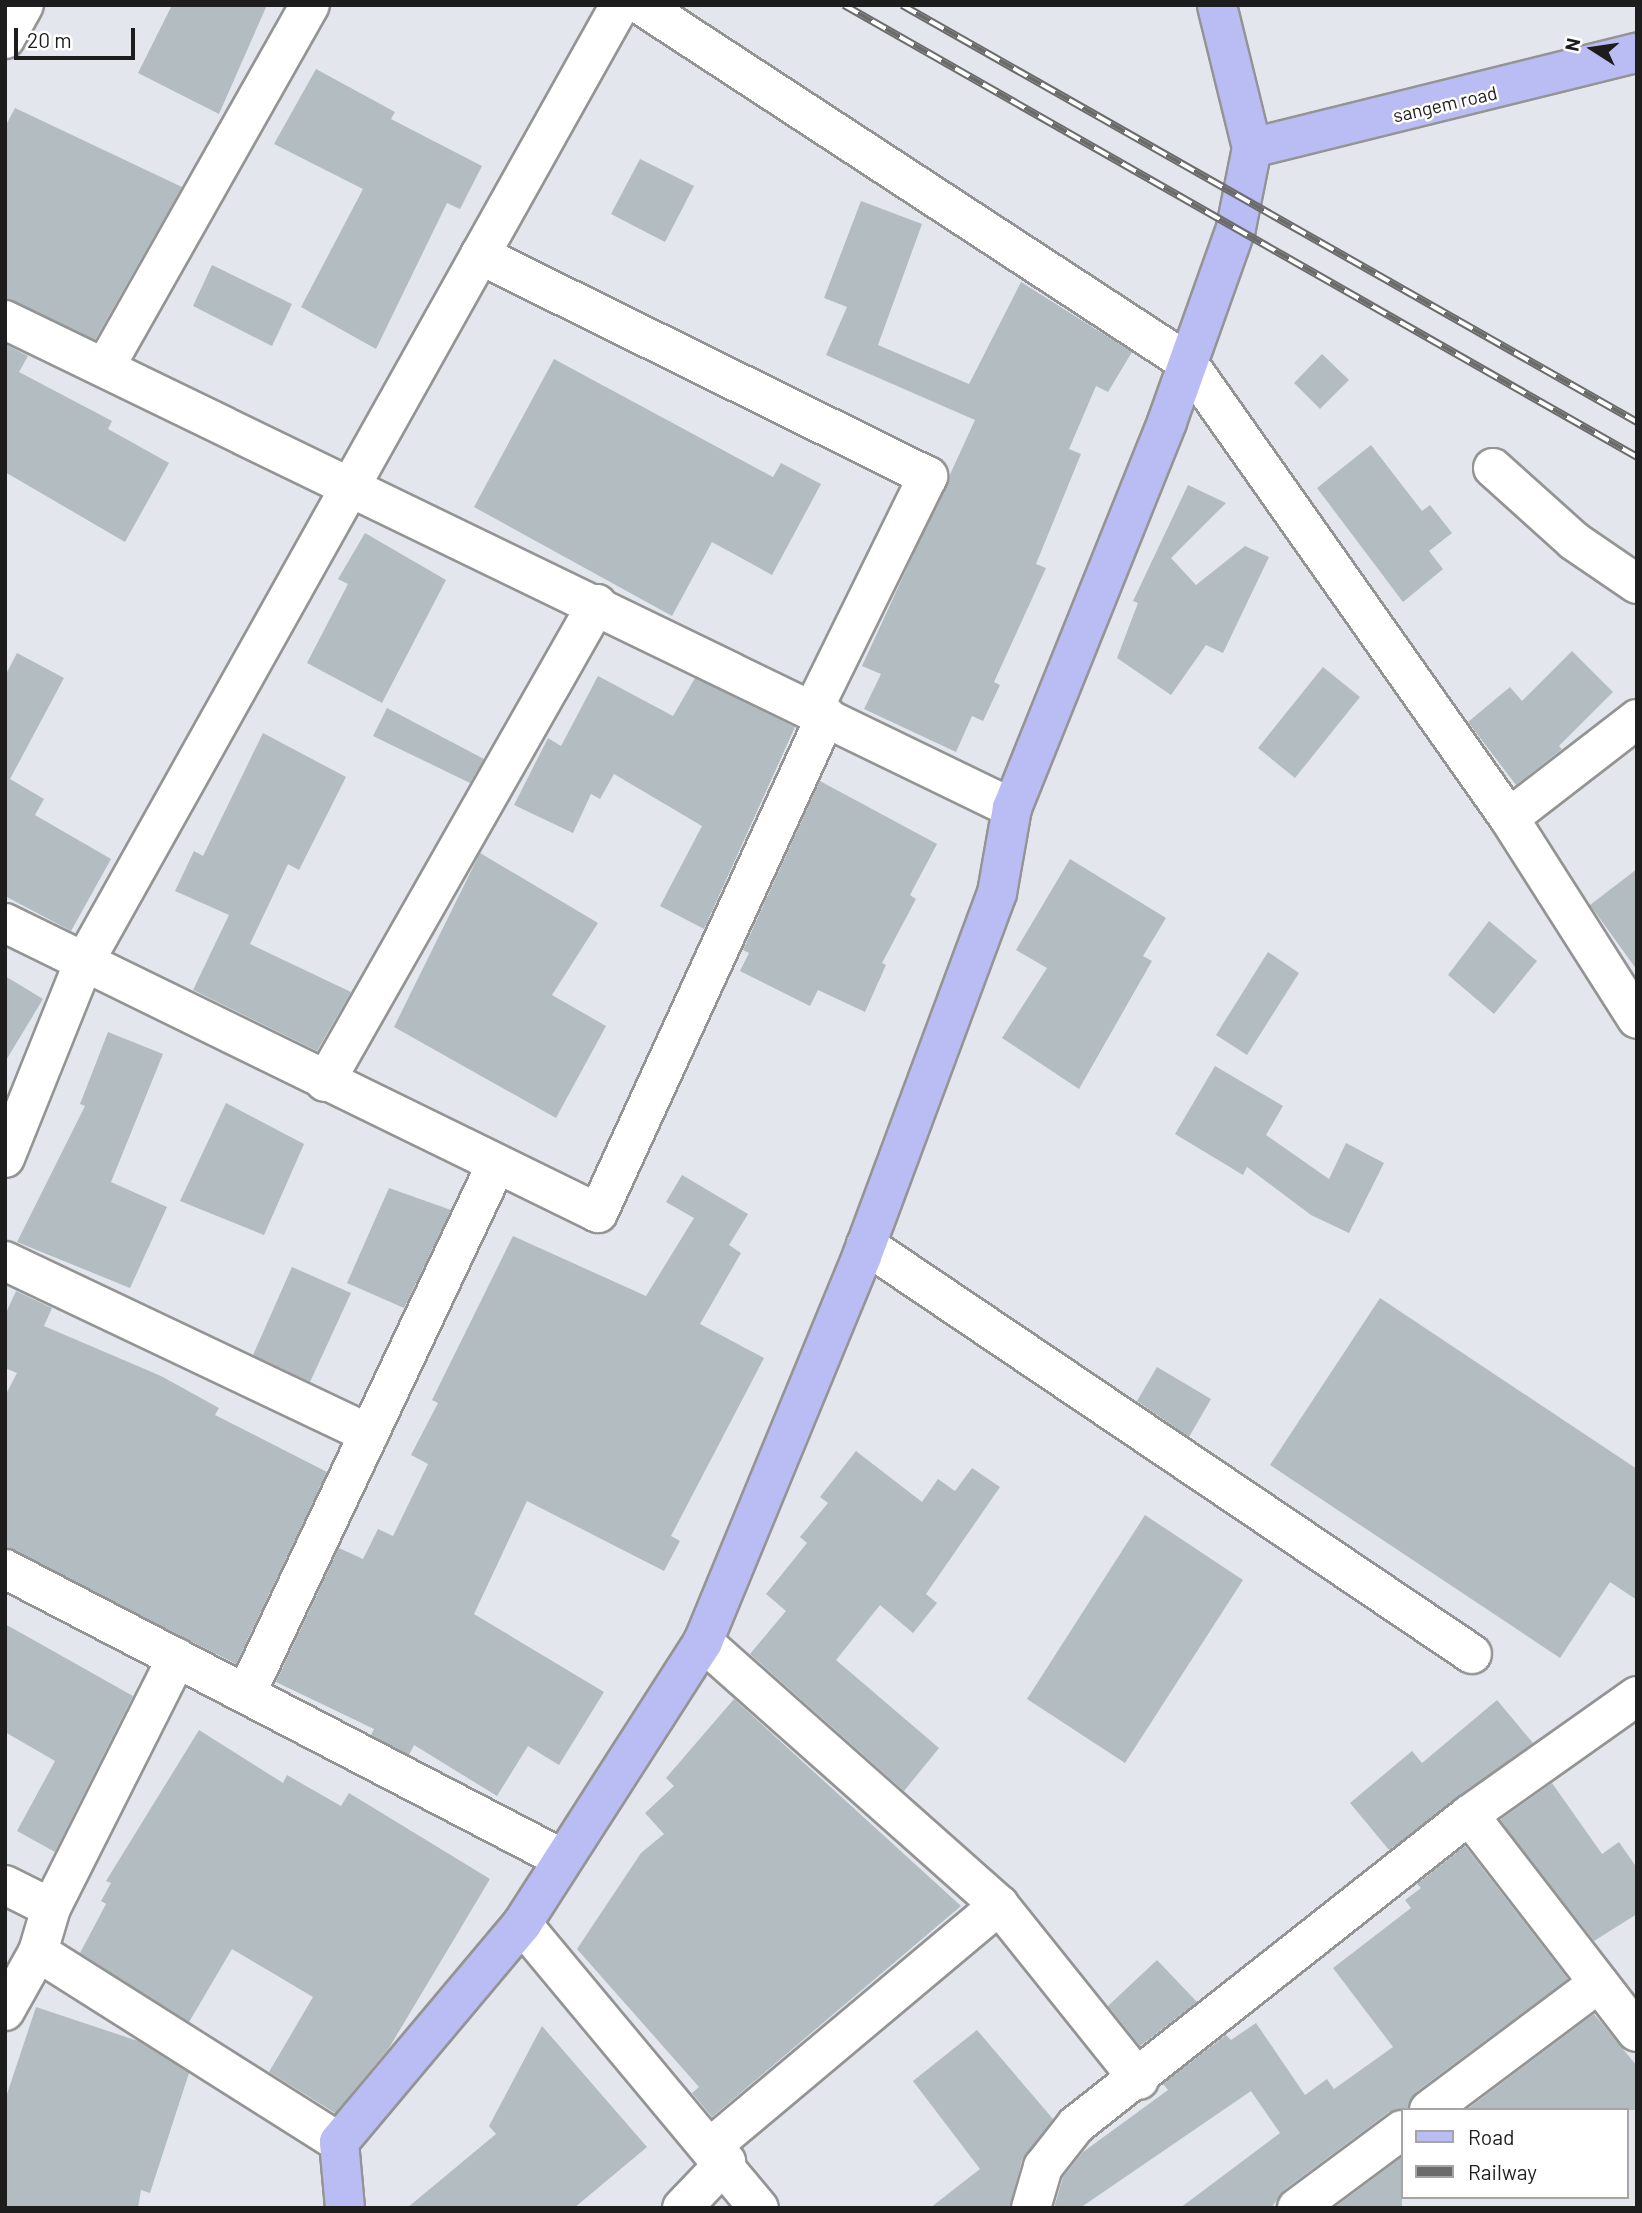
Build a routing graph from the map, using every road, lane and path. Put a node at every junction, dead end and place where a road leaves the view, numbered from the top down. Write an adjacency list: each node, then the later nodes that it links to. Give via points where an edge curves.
1 (24, 5): 6 (street)
2 (310, 5): 12 (street)
3 (620, 5): 9 (street)
4 (641, 5): 11 (street)
5 (1217, 5): 8 (main road)
6 (5, 39)
7 (1637, 53): 8 (main road, sangem road)
8 (1252, 148): 11 (main road, via 1236,228)
9 (480, 255): 14 (street); 17 (street, via 928,477)
10 (5, 320): 12 (street)
11 (1188, 363): 19 (main road); 20 (street)
12 (105, 367): 14 (street)
13 (1493, 468): 15 (street, via 1574,541)
14 (352, 484): 16 (street); 22 (street)
15 (1637, 584)
16 (597, 604): 17 (street); 24 (street)
17 (819, 713): 19 (street); 26 (street, via 598,1213)
18 (1637, 719): 20 (street)
19 (1012, 808): 27 (main road, via 997,893)
20 (1509, 818): 23 (street)
21 (5, 923): 22 (street)
22 (82, 967): 24 (street); 25 (street)
23 (1637, 1018)
24 (325, 1082): 26 (street)
25 (5, 1158)
26 (496, 1164): 29 (street)
27 (866, 1245): 31 (main road); 32 (street)
28 (5, 1261): 29 (street)
29 (369, 1434): 34 (street)
30 (5, 1569): 33 (street)
31 (703, 1642): 37 (main road); 39 (street)
32 (1472, 1654)
33 (177, 1658): 34 (street); 40 (street)
34 (246, 1694): 37 (street)
35 (1637, 1696): 36 (street)
36 (1469, 1815): 43 (street); 45 (street)
37 (559, 1857): 41 (main road)
38 (5, 1885): 40 (street)
39 (999, 1905): 45 (street); 49 (street)
40 (51, 1908): 42 (street)
41 (522, 1924): 48 (main road); 49 (street)
42 (38, 1952): 44 (street); 48 (street)
43 (1623, 2005): 46 (street)
44 (5, 2011)
45 (1139, 2080): 53 (street, via 1076,2125 1043,2167)
46 (1433, 2108)
47 (1400, 2131): 54 (street)
48 (339, 2141): 50 (main road)
49 (719, 2154): 51 (street); 52 (street)
50 (345, 2208)
51 (682, 2208)
52 (759, 2208)
53 (1031, 2208)
54 (1297, 2208)

